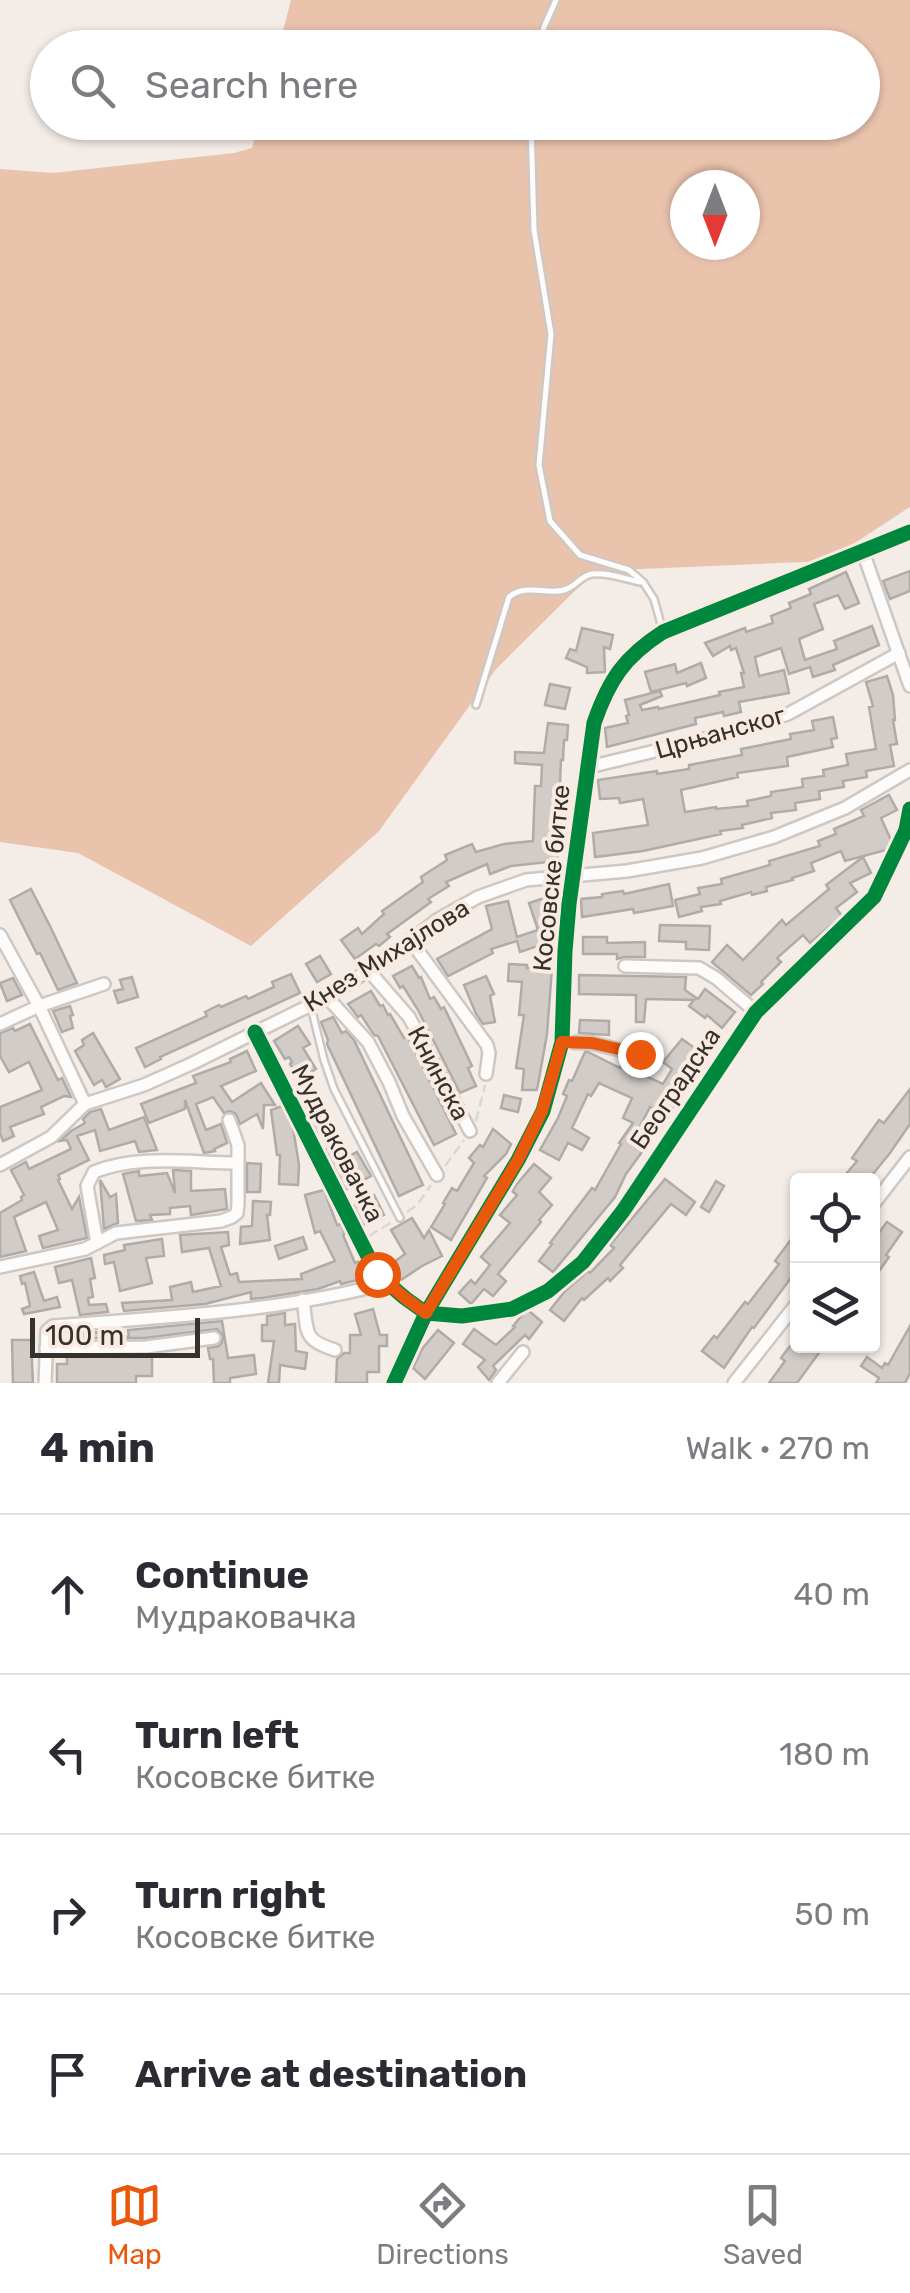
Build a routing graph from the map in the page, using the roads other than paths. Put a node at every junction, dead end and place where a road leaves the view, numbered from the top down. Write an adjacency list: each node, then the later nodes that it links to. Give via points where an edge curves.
1 (556, 0): 2 (lane)
2 (543, 30)
3 (532, 140): 6 (lane, via 534,230 550,334 539,465 550,521 580,555 629,570)
4 (910, 532): 5 (street, Косовске битке)
5 (863, 552): 7 (street, Косовске битке); 8 (street)
6 (643, 582): 7 (lane); 10 (lane, via 585,575 560,591 514,592)
7 (663, 632): 11 (street, Косовске битке, via 620,667 604,696)
8 (899, 653): 9 (street); 11 (street, Црњанског, via 788,714)
9 (910, 686)
10 (476, 706)
11 (589, 767): 14 (street, Косовске битке)
12 (910, 770): 14 (street, Кнез Михајлова, via 845,808 774,837 702,858)
13 (910, 809): 23 (street, Београдска, via 874,896)
14 (573, 877): 16 (street, Кнез Михајлова, via 526,880 490,892); 26 (street, Косовске битке)
15 (0, 935): 22 (street)
16 (410, 940): 18 (street, Кнез Михајлова); 28 (street, via 487,1046)
17 (625, 966): 23 (street, via 699,968)
18 (368, 970): 20 (street, Кнез Михајлова); 31 (street, Книнска, via 409,1017)
19 (104, 984): 22 (street)
20 (327, 996): 21 (street, Кнез Михајлова); 35 (street, via 368,1042)
21 (310, 1004): 25 (street, Кнез Михајлова); 37 (lane, via 334,1089)
22 (39, 1006): 24 (street); 29 (street)
23 (756, 1012): 43 (street, Београдска, via 583,1262 512,1309)
24 (0, 1024)
25 (255, 1032): 29 (street, Кнез Михајлова, via 144,1085); 40 (street, Мудраковачка)
26 (562, 1042): 27 (street); 43 (street, Косовске битке, via 542,1111 518,1160)
27 (640, 1054)
28 (486, 1074)
29 (85, 1104): 34 (street, Кнез Михајлова, via 51,1137)
30 (230, 1120): 33 (street)
31 (470, 1131)
32 (910, 1157): 36 (street)
33 (237, 1164): 38 (street, via 232,1217 134,1230); 38 (street, via 151,1162 94,1172 87,1186)
34 (0, 1165)
35 (437, 1176)
36 (880, 1196)
37 (400, 1218)
38 (97, 1243): 39 (street)
39 (0, 1267)
40 (387, 1284): 41 (street); 43 (street, Мудраковачка)
41 (303, 1300): 45 (street, via 53,1326); 46 (street, via 311,1339)
42 (790, 1312): 51 (street)
43 (426, 1313): 49 (street, Косовске битке)
44 (214, 1338): 45 (street)
45 (46, 1348): 48 (street)
46 (335, 1350)
47 (523, 1352): 50 (street)
48 (45, 1383)
49 (394, 1383)
50 (498, 1383)
51 (734, 1383)

